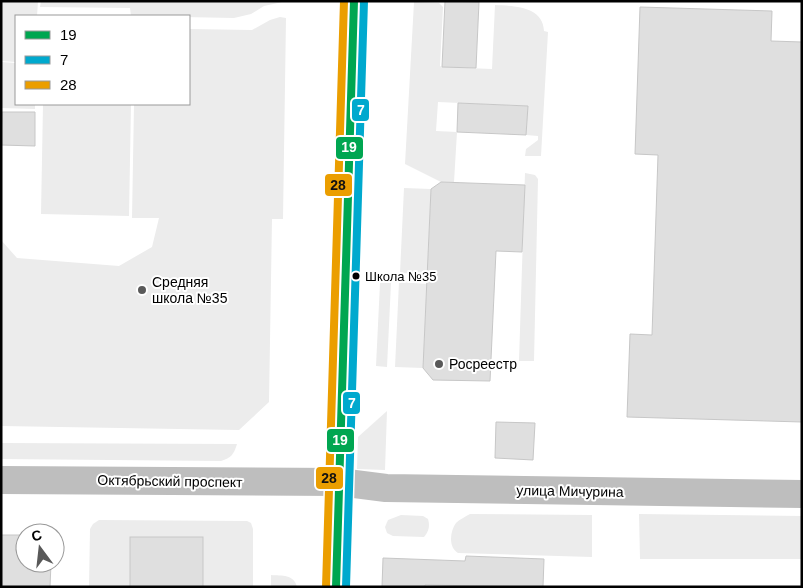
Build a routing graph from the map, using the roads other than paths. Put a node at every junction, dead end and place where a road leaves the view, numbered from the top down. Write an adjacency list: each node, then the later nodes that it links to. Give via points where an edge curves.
1 (354, 1): 3 (main road)
2 (1, 480): 3 (street, Октябрьский проспект)
3 (339, 482): 4 (street, улица Мичурина, via 386,488); 5 (street)
4 (802, 494)
5 (336, 587)

